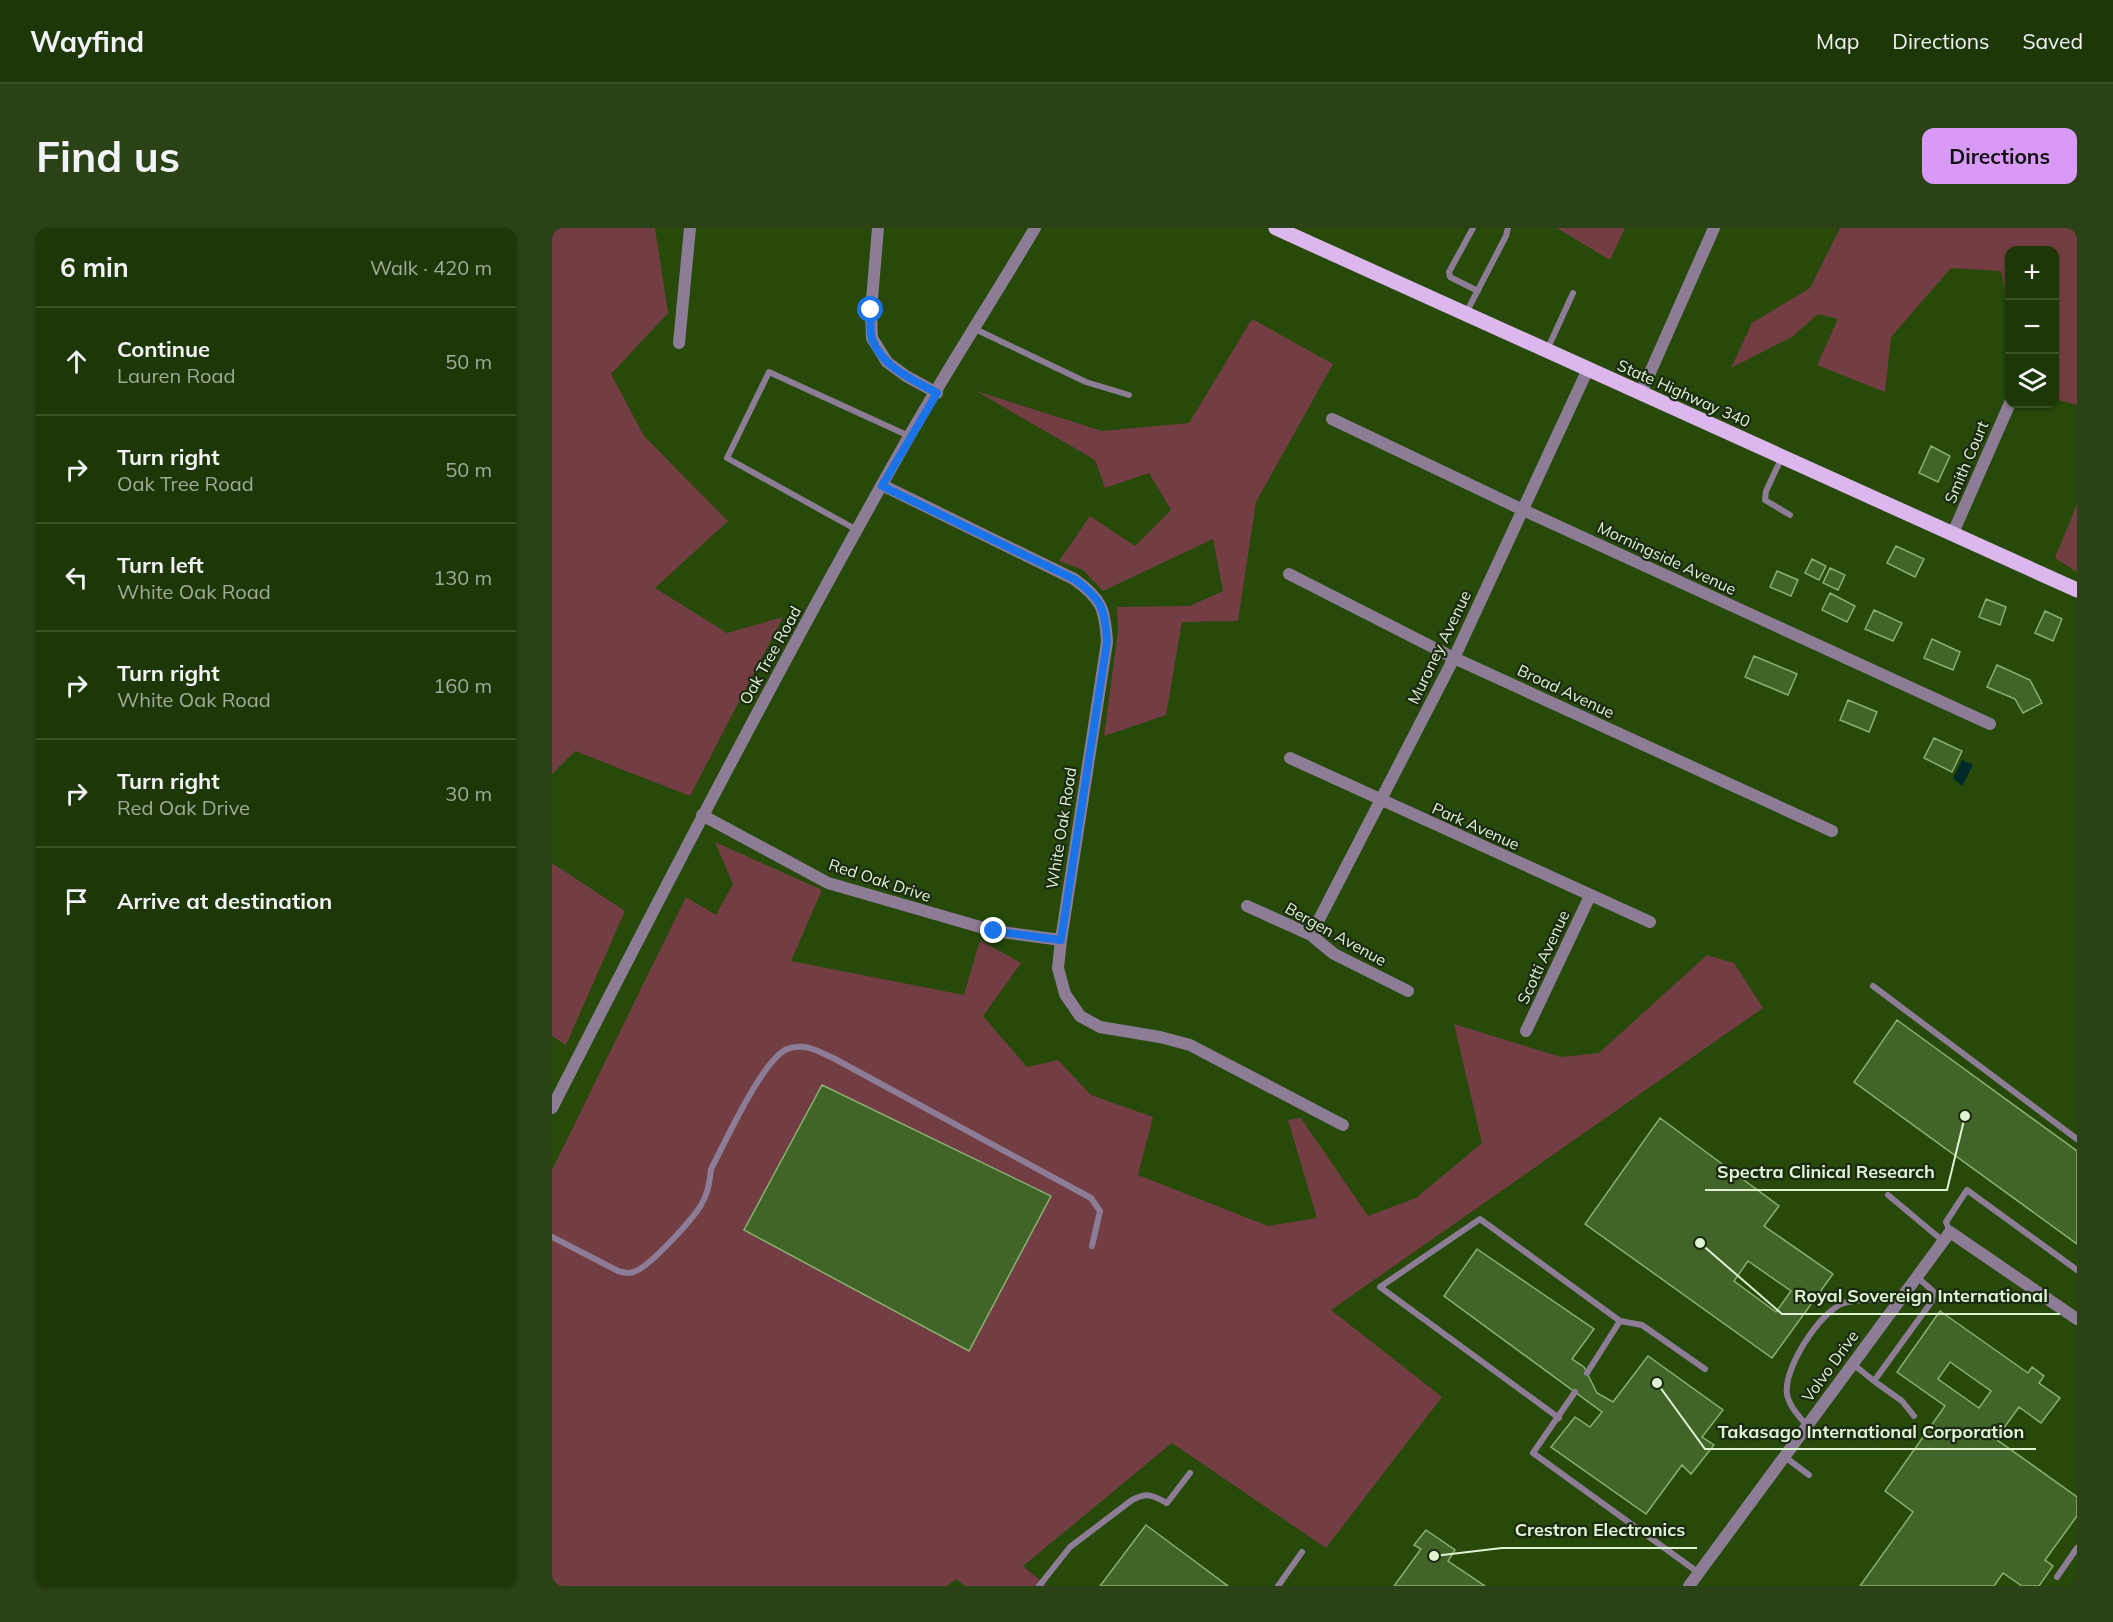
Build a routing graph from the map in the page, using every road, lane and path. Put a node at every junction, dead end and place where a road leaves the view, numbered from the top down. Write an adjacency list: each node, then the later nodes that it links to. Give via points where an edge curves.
1 (690, 228): 12 (street)
2 (878, 228): 15 (street, via 872,338 887,362)
3 (1035, 228): 11 (street, Oak Tree Road)
4 (1276, 228): 10 (main road, State Highway 340)
5 (1473, 228): 8 (lane, via 1449,272 1450,277)
6 (1508, 228): 8 (lane)
7 (1714, 228): 16 (street)
8 (1478, 291): 10 (lane)
9 (1573, 293): 13 (lane)
10 (1466, 314): 13 (main road, State Highway 340)
11 (975, 329): 15 (street, Oak Tree Road); 17 (lane, via 1086,382)
12 (679, 342)
13 (1547, 351): 14 (main road, State Highway 340)
14 (1588, 369): 16 (main road, State Highway 340); 23 (street, Muroney Avenue)
15 (937, 393): 20 (street, Oak Tree Road)
16 (1641, 393): 21 (main road, State Highway 340)
17 (1129, 395)
18 (2008, 408): 26 (street, Smith Court)
19 (1332, 419): 23 (street, Morningside Avenue)
20 (909, 436): 22 (street, Oak Tree Road); 25 (lane, via 769,372 727,458)
21 (1782, 457): 24 (lane, via 1765,500); 26 (main road, State Highway 340)
22 (882, 486): 25 (street, Oak Tree Road); 39 (street, White Oak Road, via 1074,579 1094,593 1105,617 1107,642)
23 (1522, 510): 29 (street, Muroney Avenue); 30 (street, Morningside Avenue)
24 (1791, 514)
25 (857, 530): 33 (street, Oak Tree Road)
26 (1953, 533): 28 (main road, State Highway 340)
27 (1289, 573): 29 (street, Broad Avenue)
28 (2077, 590)
29 (1454, 658): 32 (street, Muroney Avenue); 34 (street, Broad Avenue)
30 (1990, 724)
31 (1290, 758): 32 (street, Park Avenue)
32 (1380, 800): 35 (street, Park Avenue); 38 (street, Muroney Avenue)
33 (702, 815): 39 (street, Red Oak Drive, via 828,883 994,931); 43 (street, Oak Tree Road)
34 (1832, 831)
35 (1590, 896): 37 (street, Park Avenue); 42 (street, Scotti Avenue)
36 (1247, 906): 38 (street, Bergen Avenue)
37 (1650, 922)
38 (1311, 935): 41 (street, Bergen Avenue, via 1334,954)
39 (1061, 940): 44 (street, White Oak Road, via 1058,968 1062,985 1080,1016 1100,1027 1190,1045)
40 (1873, 986): 45 (lane)
41 (1408, 991)
42 (1526, 1031)
43 (552, 1108)
44 (1343, 1125)
45 (2077, 1139)
46 (1888, 1195): 48 (lane)
47 (552, 1237): 49 (lane, via 618,1271 635,1272 646,1265 701,1204 709,1188 711,1169 764,1070 786,1050 808,1046 1091,1198 1100,1211)
48 (1946, 1237): 50 (lane, via 1946,1222 1967,1190); 51 (street, Volvo Drive); 53 (street)
49 (1092, 1246)
50 (2077, 1270)
51 (1917, 1277): 52 (street, Volvo Drive); 58 (lane, via 1933,1291 1932,1301)
52 (1901, 1299): 55 (street, Volvo Drive); 62 (lane, via 1842,1304 1817,1323 1789,1374 1786,1392)
53 (2077, 1319)
54 (1620, 1321): 56 (lane, via 1642,1325); 57 (lane); 61 (lane, via 1480,1219 1380,1287)
55 (1852, 1364): 58 (lane); 62 (street, Volvo Drive)
56 (1705, 1369)
57 (1587, 1373)
58 (1874, 1381): 60 (lane, via 1902,1401)
59 (1575, 1392): 61 (lane)
60 (1914, 1416)
61 (1558, 1418): 68 (lane, via 1533,1453)
62 (1807, 1426): 63 (street, Volvo Drive)
63 (1784, 1457): 65 (lane); 68 (street, Volvo Drive)
64 (1190, 1473): 70 (lane, via 1167,1503 1143,1494 1123,1507 1070,1547)
65 (1809, 1475)
66 (2077, 1548): 69 (lane)
67 (1302, 1552): 71 (lane)
68 (1699, 1573): 72 (street, Volvo Drive)
69 (2057, 1577)
70 (1039, 1586)
71 (1278, 1586)
72 (1689, 1586)

